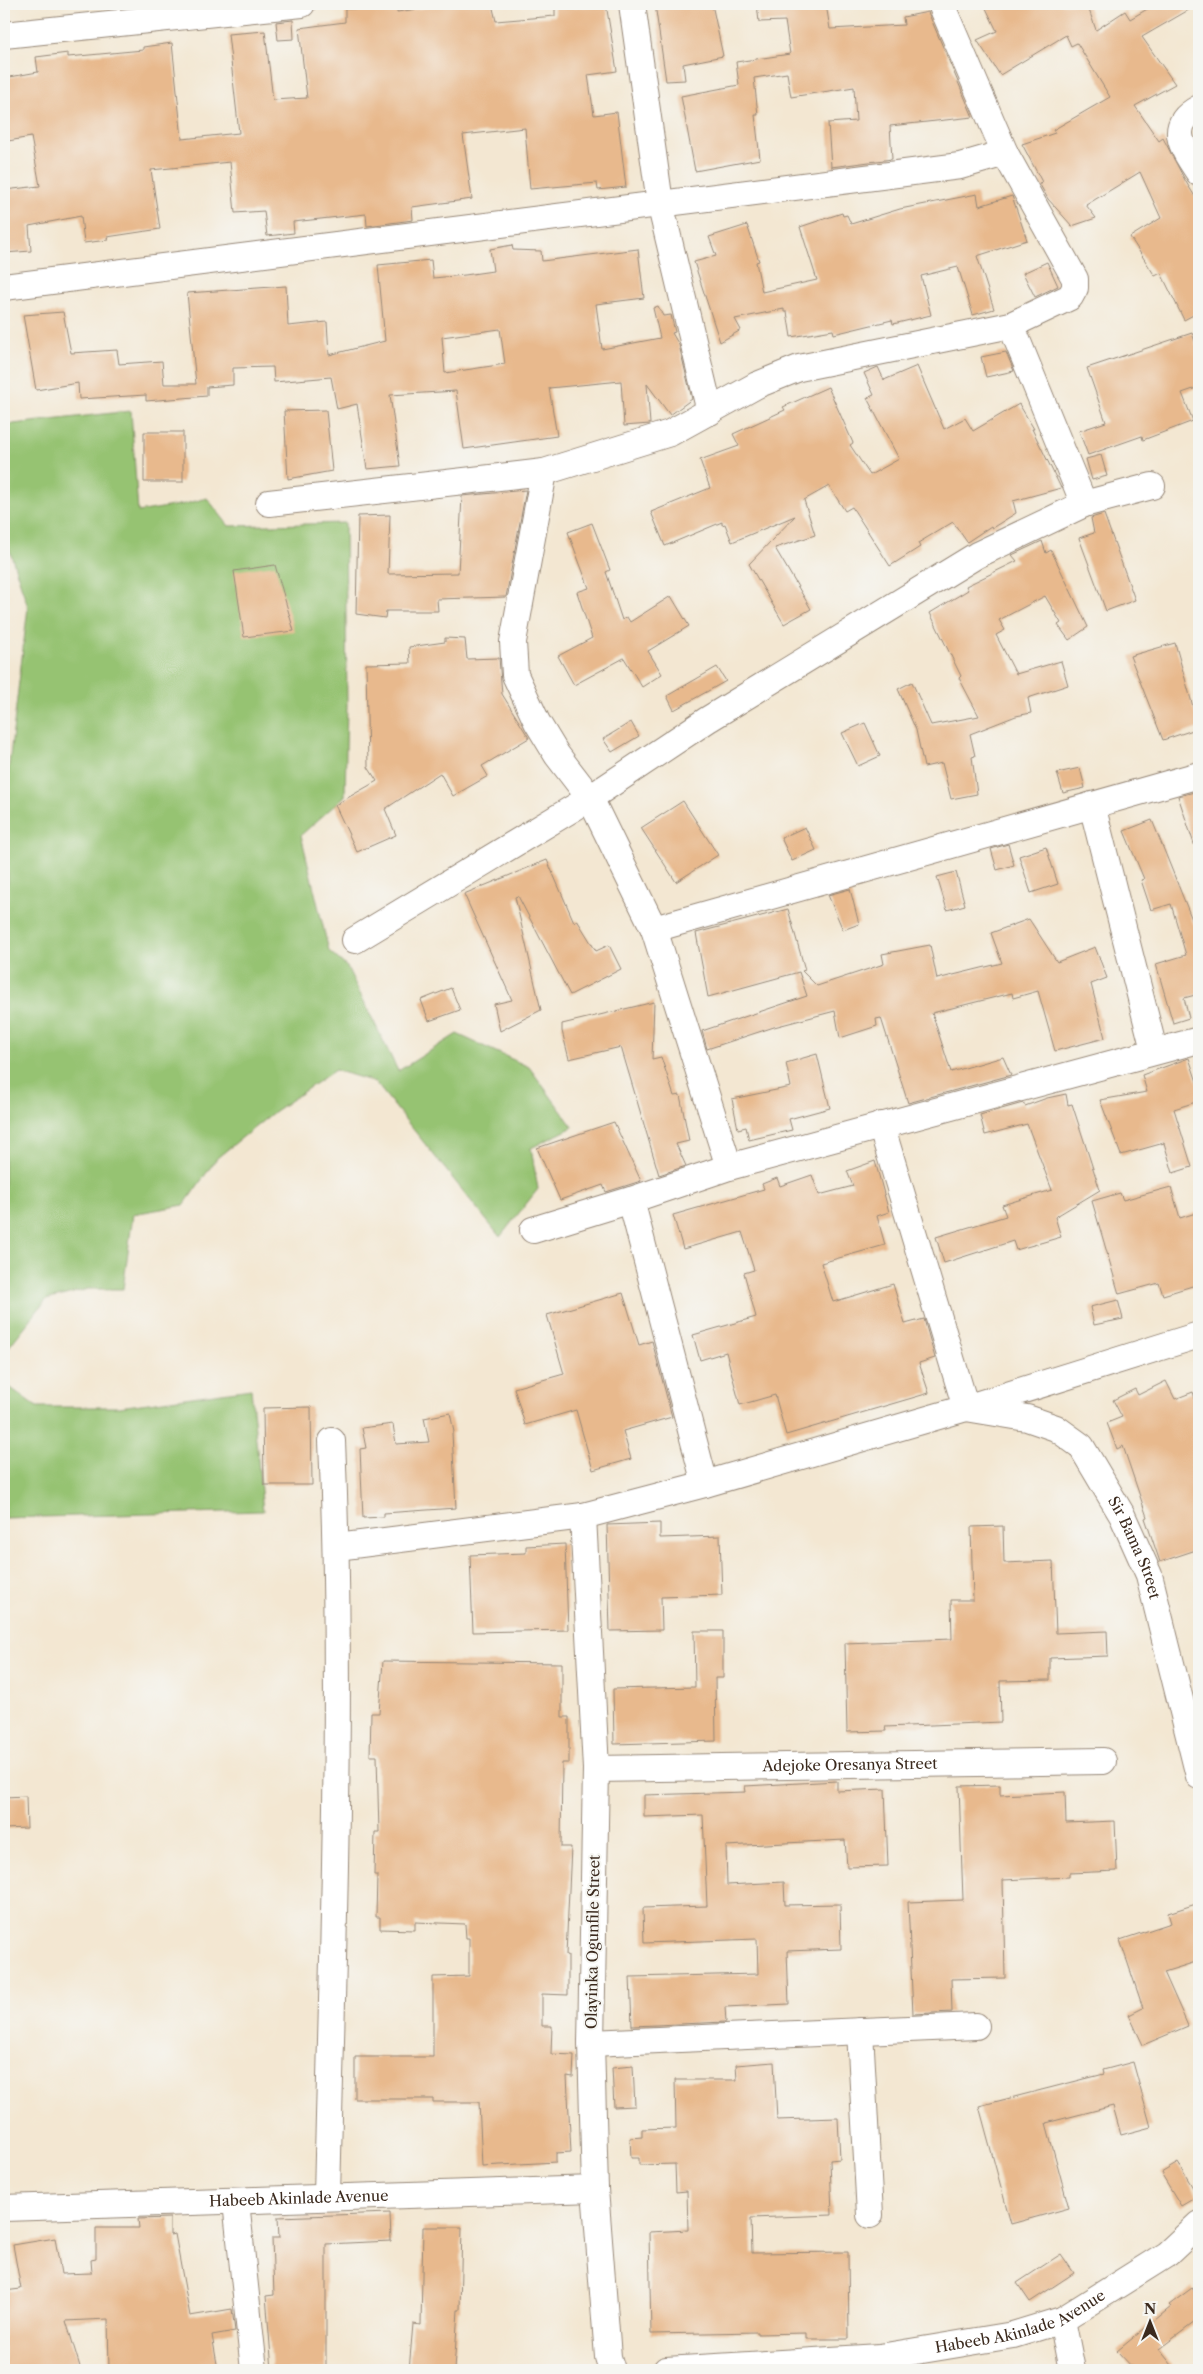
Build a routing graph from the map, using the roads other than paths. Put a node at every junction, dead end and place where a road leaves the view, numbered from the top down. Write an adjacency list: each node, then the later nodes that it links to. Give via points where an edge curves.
1 (302, 4): 4 (street)
2 (632, 4): 8 (street)
3 (941, 4): 6 (street)
4 (4, 35)
5 (1199, 108): 7 (street, via 1187,114 1179,131 1182,147)
6 (1005, 153): 8 (street, via 960,166); 10 (street, via 1075,279 1070,297)
7 (1199, 173)
8 (660, 202): 9 (street); 11 (street)
9 (4, 287)
10 (1011, 325): 11 (street, via 799,368 757,385); 15 (street)
11 (710, 412): 12 (street, via 670,433)
12 (544, 472): 14 (street); 17 (street, via 513,642 515,675 557,755)
13 (1152, 486): 15 (street)
14 (269, 503)
15 (1084, 504): 17 (street, via 977,556 707,720)
16 (1199, 775): 18 (street)
17 (590, 798): 19 (street); 20 (street)
18 (1092, 805): 19 (street); 22 (street)
19 (654, 929): 24 (street)
20 (355, 940)
21 (1199, 1040): 22 (street)
22 (1154, 1050): 23 (street)
23 (881, 1125): 24 (street); 28 (street)
24 (729, 1167): 25 (street)
25 (632, 1200): 26 (street); 30 (street)
26 (533, 1230)
27 (1199, 1335): 28 (street)
28 (966, 1408): 30 (street); 35 (street, Sir Bama Street, via 1027,1418 1056,1428 1081,1446 1122,1515 1149,1575)
29 (332, 1441): 32 (street)
30 (704, 1484): 31 (street)
31 (583, 1516): 32 (street); 34 (street, Olayinka Ogunfile Street)
32 (337, 1547): 40 (street, via 335,1873)
33 (1103, 1760): 34 (street, Adejoke Oresanya Street)
34 (596, 1769): 38 (street, Olayinka Ogunfile Street)
35 (1199, 1776)
36 (976, 2026): 37 (street)
37 (860, 2031): 38 (street); 43 (street)
38 (591, 2043): 39 (street, Olayinka Ogunfile Street)
39 (595, 2189): 40 (street, Habeeb Akinlade Avenue); 46 (street, Olayinka Ogunfile Street, via 608,2357)
40 (327, 2196): 41 (street, Habeeb Akinlade Avenue)
41 (236, 2202): 42 (street, Habeeb Akinlade Avenue); 47 (street)
42 (4, 2208)
43 (870, 2215)
44 (1199, 2224): 45 (street, Habeeb Akinlade Avenue, via 1167,2254)
45 (1062, 2320): 48 (street, Habeeb Akinlade Avenue, via 1013,2335 880,2358); 49 (street)
46 (615, 2369)
47 (254, 2370)
48 (666, 2370)
49 (1072, 2370)

